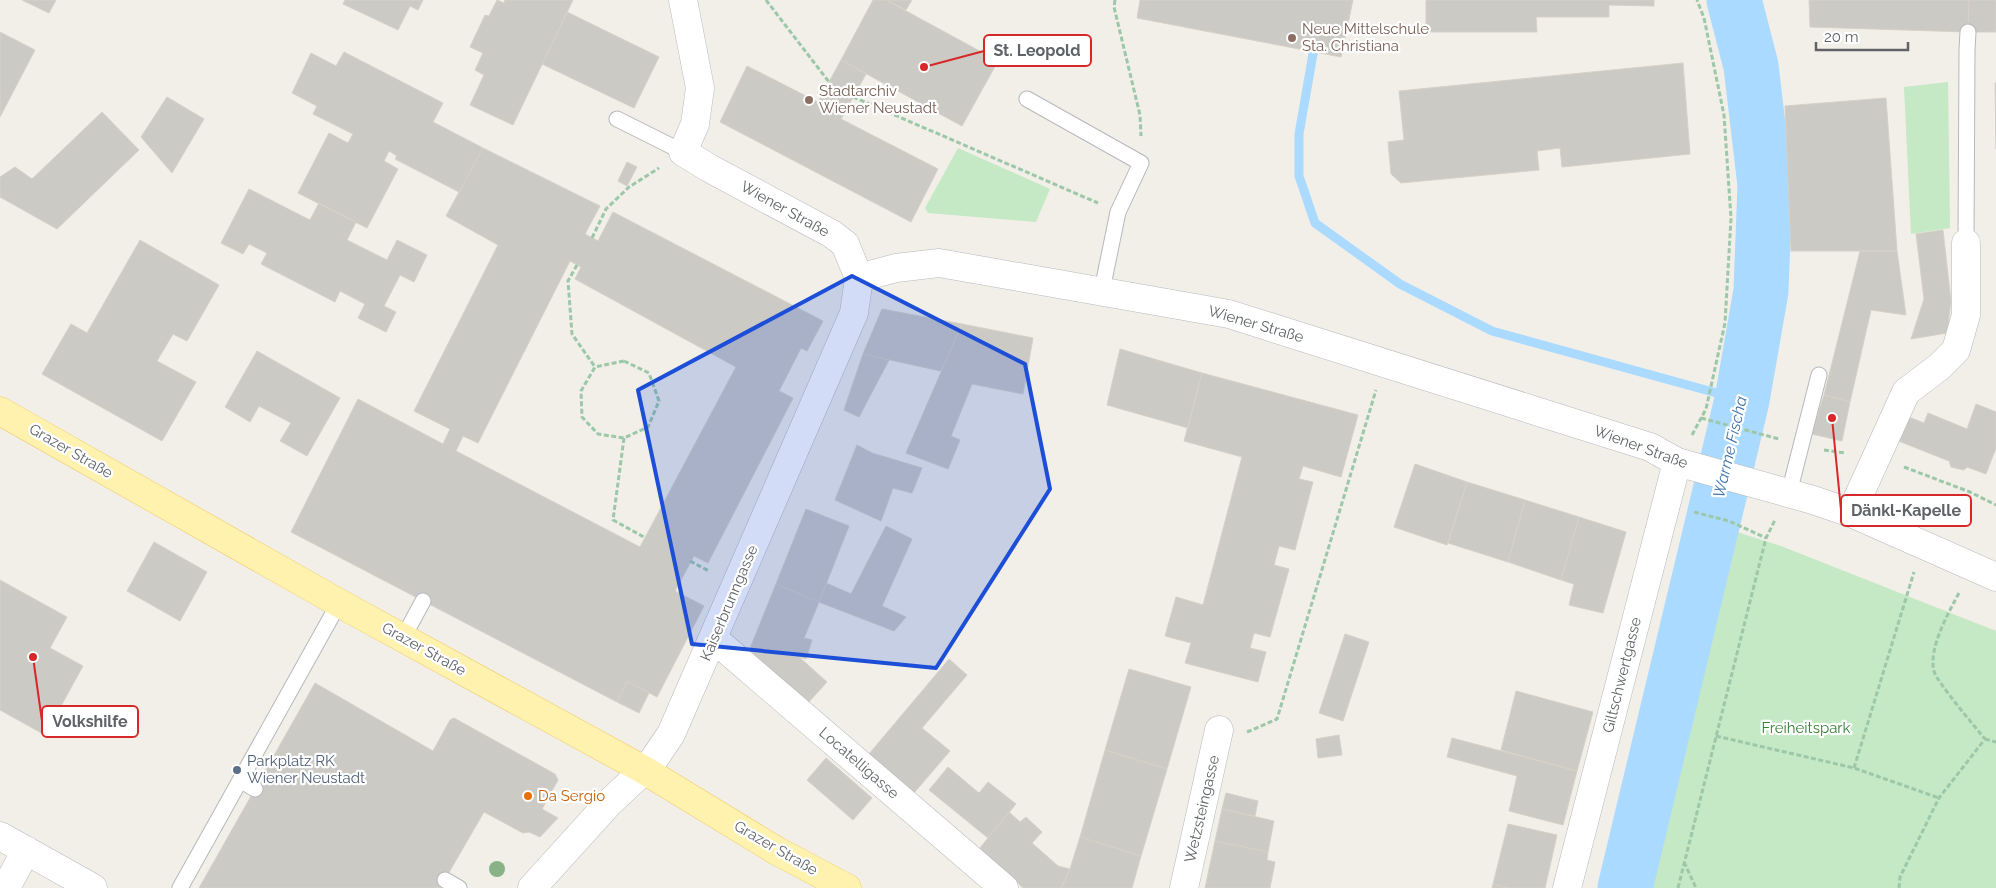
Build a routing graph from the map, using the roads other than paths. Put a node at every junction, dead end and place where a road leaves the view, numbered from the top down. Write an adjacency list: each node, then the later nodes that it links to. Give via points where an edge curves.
1 (683, 0): 5 (street, via 700,88 695,124)
2 (1968, 32): 6 (lane)
3 (1027, 99): 8 (lane, via 1141,163 1118,212)
4 (617, 119): 5 (lane)
5 (683, 152): 7 (street, Wiener Straße, via 832,234 845,244)
6 (1966, 243): 13 (street, via 1966,315 1956,350 1939,368 1906,392)
7 (859, 278): 8 (street, Wiener Straße, via 896,268 939,263); 18 (street, Kaiserbrunngasse, via 854,313)
8 (1102, 290): 11 (street, Wiener Straße, via 1229,314 1650,447)
9 (1819, 375): 12 (lane)
10 (0, 411): 16 (main road, Grazer Straße)
11 (1677, 462): 12 (street, Wiener Straße); 34 (street, Giltschwertgasse)
12 (1789, 493): 13 (street, Wiener Straße)
13 (1851, 513): 14 (street, Wiener Straße)
14 (1984, 572)
15 (423, 601): 17 (lane)
16 (339, 603): 17 (main road, Grazer Straße); 21 (lane)
17 (404, 638): 20 (main road, Grazer Straße)
18 (714, 639): 20 (street, Kaiserbrunngasse, via 671,734); 32 (street, Locatelligasse)
19 (1219, 730): 33 (street, Wetzsteingasse)
20 (644, 770): 30 (street, Kaiserbrunngasse, via 608,804); 31 (main road, Grazer Straße, via 777,851)
21 (240, 780): 22 (lane); 28 (lane)
22 (255, 789)
23 (0, 836): 24 (street)
24 (26, 850): 26 (street); 27 (street)
25 (445, 880): 29 (lane)
26 (6, 888)
27 (93, 888)
28 (180, 888)
29 (459, 888)
30 (532, 888)
31 (847, 888)
32 (1004, 888)
33 (1184, 888)
34 (1567, 888)

